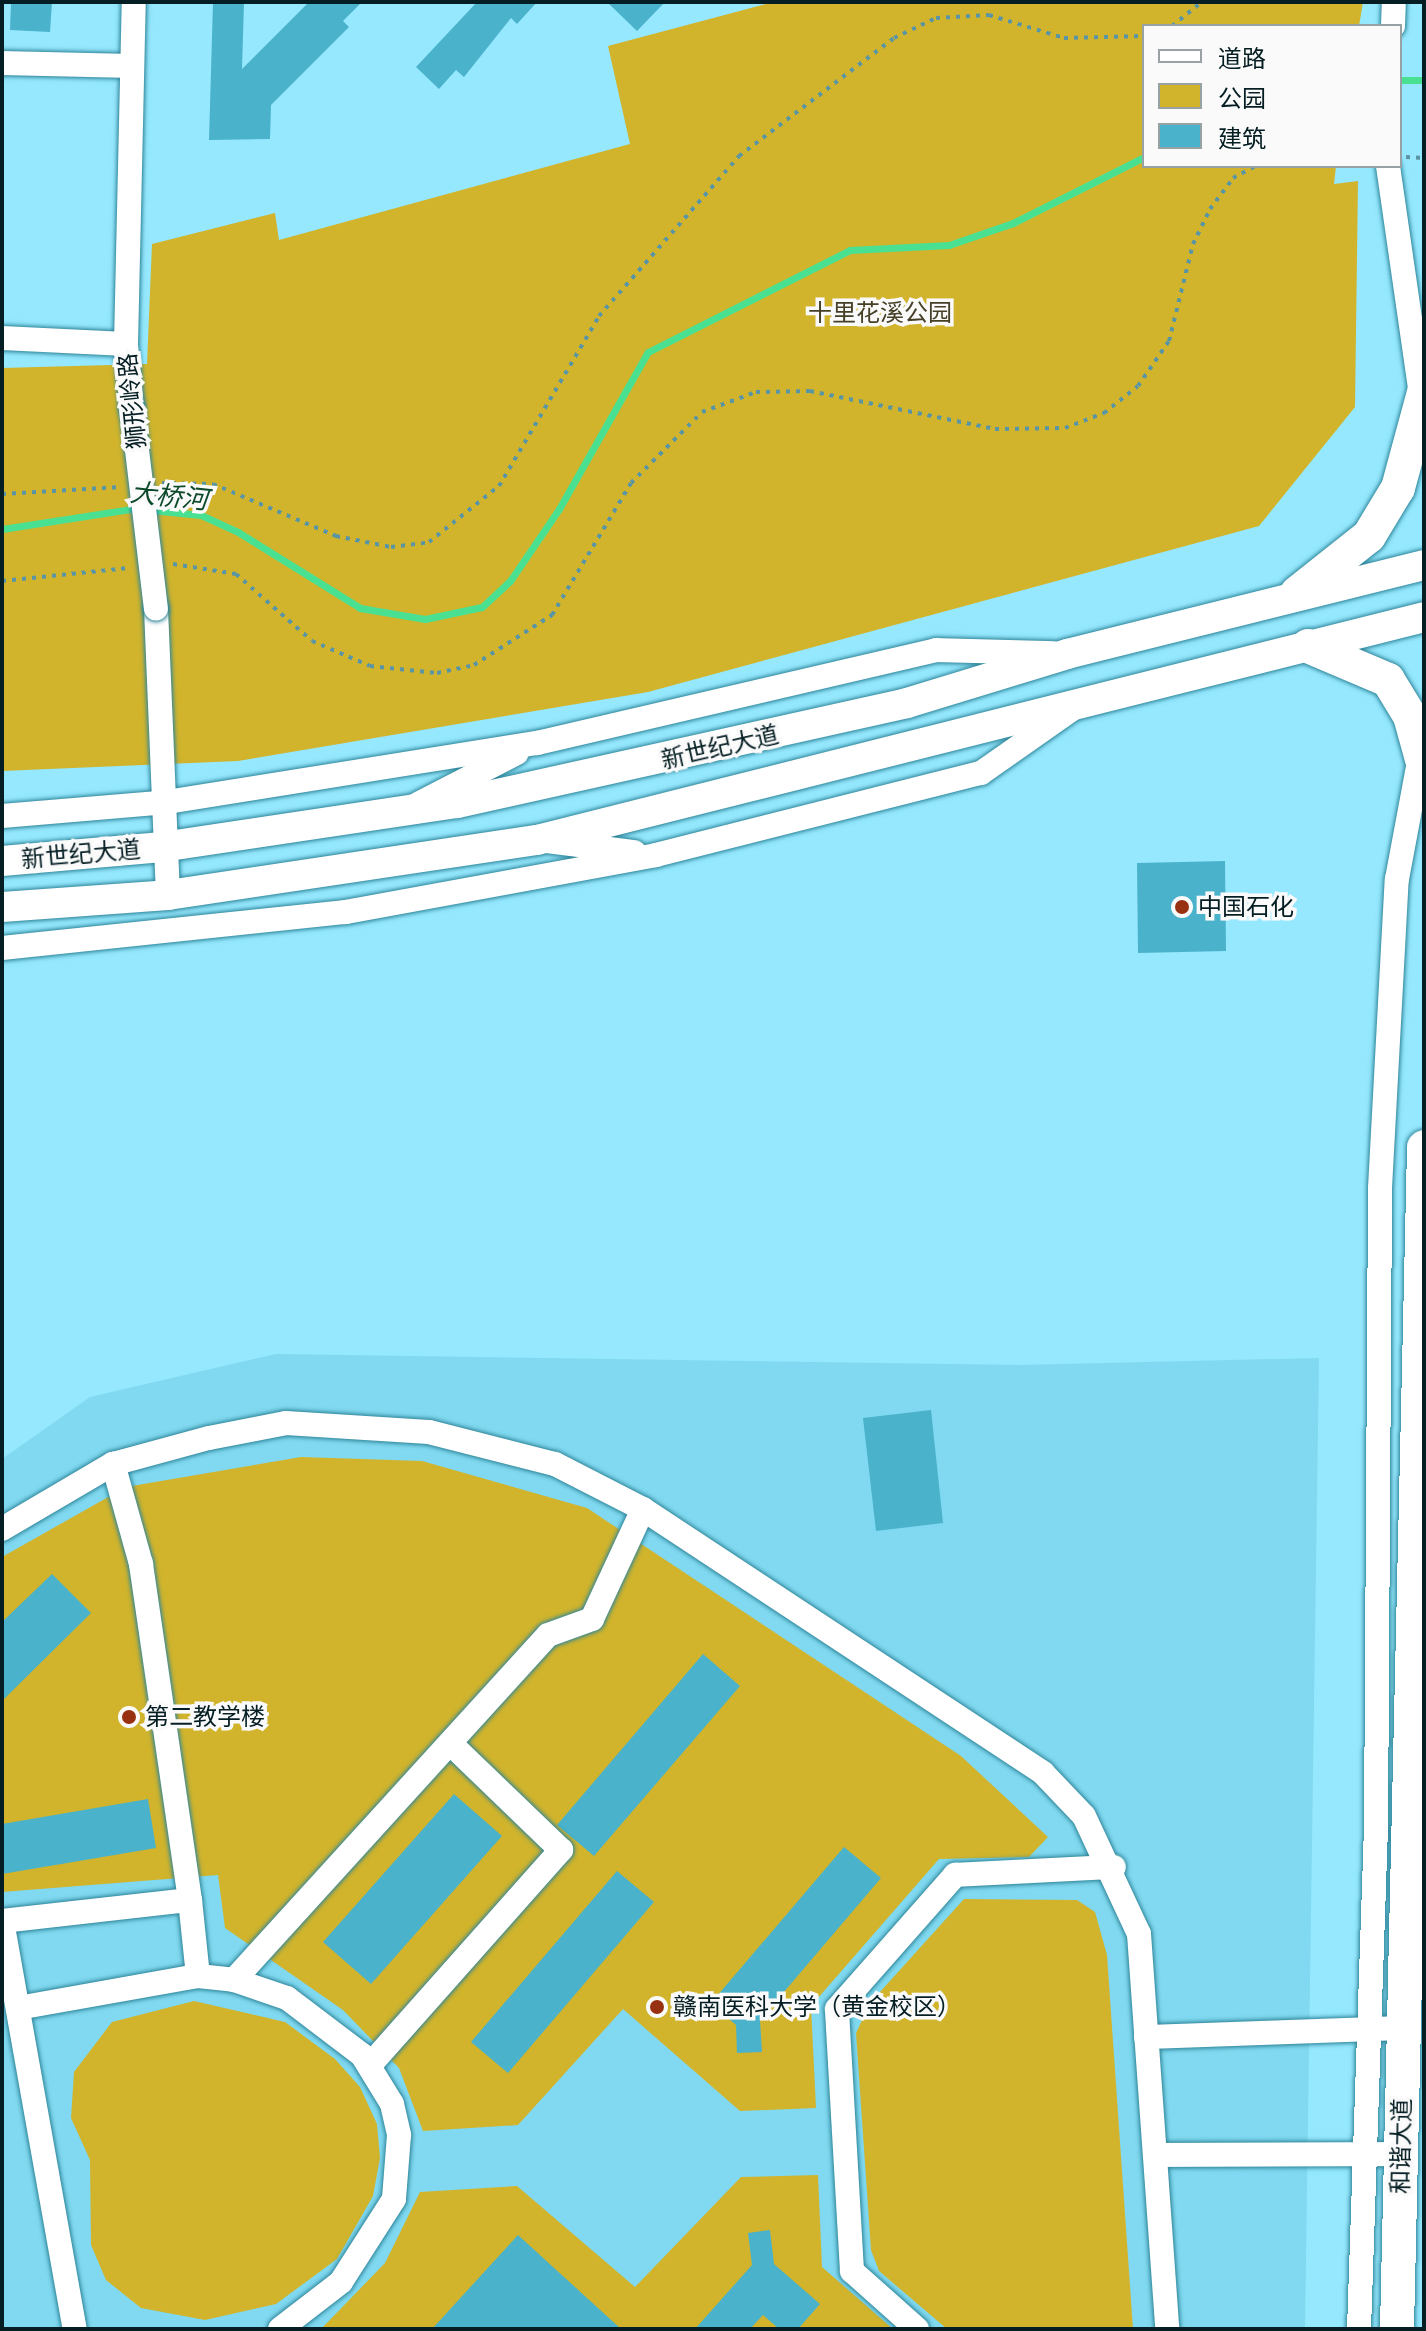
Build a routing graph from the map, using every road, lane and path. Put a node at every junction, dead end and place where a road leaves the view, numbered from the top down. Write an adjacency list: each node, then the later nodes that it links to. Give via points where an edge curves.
1 (134, 2): 8 (street, 狮形岭路)
2 (1202, 2): 4 (path)
3 (1394, 2): 5 (street)
4 (1174, 24)
5 (1393, 24)
6 (1142, 36): 16 (path, via 1064,38 989,15 936,18 894,38 739,156 599,316 499,486 429,542 391,547 336,536 213,484)
7 (2, 63): 8 (street)
8 (132, 66): 14 (street, 狮形岭路)
9 (1402, 157): 10 (path)
10 (1424, 158)
11 (1252, 168): 19 (path, via 1233,178 1193,244 1169,341 1138,386 1104,413 1065,428 995,429 810,391 756,392 702,412 631,483 552,615 512,647 474,665 437,673 370,666 312,641 236,574 209,564)
12 (1388, 168): 15 (street)
13 (2, 338): 14 (street)
14 (126, 344): 30 (street, 狮形岭路, bridge, via 156,609)
15 (1423, 403): 23 (highway, via 1398,488 1369,536)
16 (148, 484)
17 (133, 486): 18 (path)
18 (2, 494)
19 (164, 564)
20 (1424, 565): 23 (main road, 新世纪大道)
21 (136, 567): 22 (path)
22 (2, 581)
23 (1297, 593): 26 (main road, 新世纪大道)
24 (1424, 617): 25 (main road, 新世纪大道)
25 (1308, 646): 27 (main road, 新世纪大道); 29 (highway, via 1388,680)
26 (1067, 654): 28 (street, via 936,650); 31 (main road, 新世纪大道, via 708,751)
27 (1080, 704): 33 (main road, 新世纪大道); 35 (street, via 981,773)
28 (537, 743): 30 (street); 31 (street)
29 (1423, 751): 50 (street, via 1397,879 1380,1188)
30 (167, 802): 32 (street); 34 (street, 狮形岭路)
31 (405, 811): 34 (main road, 新世纪大道)
32 (2, 816)
33 (537, 840): 35 (street); 37 (main road, 新世纪大道)
34 (162, 847): 36 (main road, 新世纪大道); 37 (street, 狮形岭路)
35 (656, 855): 39 (street, via 346,912)
36 (2, 861)
37 (168, 895): 38 (main road, 新世纪大道)
38 (2, 907)
39 (2, 948)
40 (1424, 1147): 51 (highway, 和谐大道)
41 (113, 1464): 42 (street, via 286,1423 429,1432 555,1464); 43 (street); 46 (street, via 141,1564)
42 (643, 1509): 44 (street, via 592,1619 548,1635); 45 (street, via 1043,1773 1084,1816)
43 (2, 1529)
44 (450, 1743): 48 (street); 53 (street, via 561,1850)
45 (1114, 1867): 52 (street, via 1139,1934); 59 (street, via 955,1875 837,2009 852,2271)
46 (190, 1900): 47 (street); 49 (street, via 2,1921)
47 (198, 1976): 48 (street); 49 (street)
48 (234, 1980): 53 (street, via 287,1998)
49 (18, 2008): 57 (street)
50 (1369, 2027): 51 (street); 52 (street); 54 (street)
51 (1404, 2028): 55 (highway, 和谐大道)
52 (1146, 2037): 56 (street)
53 (370, 2065): 58 (street, via 392,2104 399,2135 394,2199 341,2282)
54 (1364, 2154): 55 (street); 56 (street); 61 (street)
55 (1401, 2154): 62 (highway, 和谐大道)
56 (1155, 2155): 60 (street)
57 (75, 2329)
58 (280, 2329)
59 (917, 2329)
60 (1167, 2329)
61 (1359, 2329)
62 (1397, 2329)

